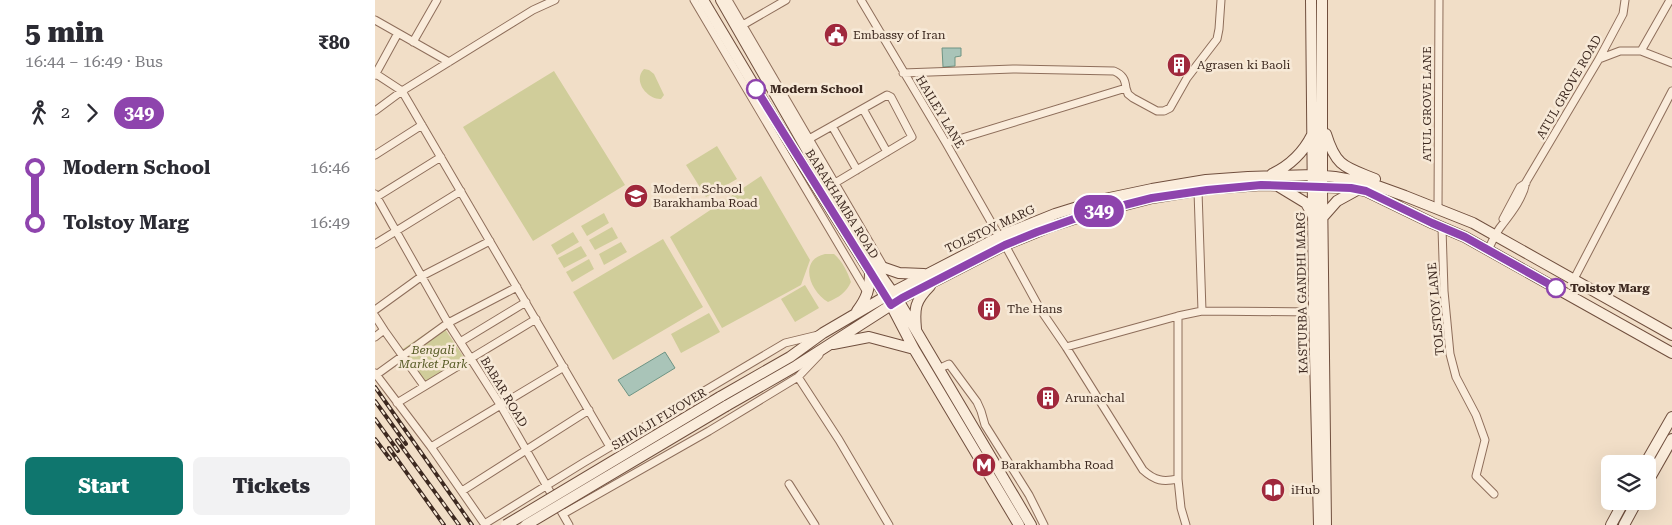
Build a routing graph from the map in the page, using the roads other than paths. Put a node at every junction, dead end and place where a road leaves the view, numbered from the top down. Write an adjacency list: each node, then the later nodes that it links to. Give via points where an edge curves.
1 (437, 0): 19 (street)
2 (555, 0): 22 (street)
3 (694, 0): 18 (street)
4 (703, 0): 18 (main road, BARAKHAMBA ROAD)
5 (721, 0): 16 (main road, BARAKHAMBA ROAD)
6 (728, 0): 16 (street)
7 (785, 0): 16 (street)
8 (861, 0): 24 (street, HAILEY LANE)
9 (1221, 0): 26 (street, via 1217,39 1169,108 1157,110 1133,98)
10 (1311, 0): 34 (main road, KASTURBA GANDHI MARG)
11 (1322, 0): 31 (main road, KASTURBA GANDHI MARG)
12 (1439, 0): 51 (street, ATUL GROVE LANE)
13 (1625, 0): 21 (street, ATUL GROVE ROAD, via 1623,14)
14 (1670, 0): 20 (street)
15 (375, 20): 17 (street)
16 (740, 27): 35 (street); 60 (main road, BARAKHAMBA ROAD)
17 (398, 33): 19 (street); 25 (street)
18 (722, 40): 60 (main road, BARAKHAMBA ROAD); 66 (street)
19 (413, 42): 22 (street)
20 (1641, 51): 21 (street, via 1620,51); 23 (street)
21 (1599, 59): 55 (street, ATUL GROVE ROAD, via 1526,182 1525,190)
22 (449, 62): 28 (street)
23 (1672, 63)
24 (903, 73): 26 (street, via 1013,69 1114,71 1121,74); 36 (street, HAILEY LANE)
25 (375, 75): 28 (street)
26 (1126, 88): 36 (street)
27 (1672, 91): 64 (street)
28 (402, 92): 30 (street); 32 (street)
29 (863, 109): 33 (street); 37 (street); 37 (street, via 887,95 891,97 912,136)
30 (375, 111)
31 (1323, 124): 42 (main road, KASTURBA GANDHI MARG); 50 (main road, via 1331,150 1346,168)
32 (422, 125): 38 (street); 39 (street)
33 (832, 126): 35 (street); 40 (street)
34 (1313, 133): 41 (main road, via 1295,159); 42 (main road, KASTURBA GANDHI MARG)
35 (809, 139): 43 (street)
36 (946, 142): 57 (street, HAILEY LANE)
37 (887, 152): 40 (street)
38 (375, 155)
39 (441, 157): 47 (street); 49 (street)
40 (857, 170): 43 (street)
41 (1266, 176): 42 (main road, TOLSTOY MARG); 57 (main road, TOLSTOY MARG, via 1206,180 1100,200 1055,214)
42 (1318, 176): 45 (main road, KASTURBA GANDHI MARG); 50 (main road, TOLSTOY MARG, via 1369,183)
43 (835, 183): 61 (street)
44 (1278, 186): 45 (main road, TOLSTOY MARG); 48 (main road, TOLSTOY MARG); 52 (main road, via 1305,203)
45 (1317, 187): 46 (main road, TOLSTOY MARG); 52 (main road, KASTURBA GANDHI MARG)
46 (1358, 189): 52 (main road); 53 (main road, TOLSTOY MARG)
47 (461, 191): 54 (street); 56 (street)
48 (1198, 191): 57 (main road, TOLSTOY MARG, via 1100,211); 70 (street)
49 (375, 196): 54 (street, BABAR ROAD)
50 (1423, 202): 51 (main road, TOLSTOY MARG)
51 (1438, 209): 55 (main road, TOLSTOY MARG)
52 (1318, 216): 71 (main road, KASTURBA GANDHI MARG); 123 (main road, KASTURBA GANDHI MARG)
53 (1442, 228): 59 (main road, TOLSTOY MARG); 109 (street, TOLSTOY LANE, via 1449,354 1456,378 1485,440 1476,476)
54 (396, 231): 58 (street); 62 (street, BABAR ROAD)
55 (1495, 236): 59 (street, ATUL GROVE ROAD); 64 (main road, TOLSTOY MARG)
56 (490, 241): 62 (street); 65 (street)
57 (1002, 241): 63 (main road, TOLSTOY MARG); 84 (street, HAILEY LANE, via 1040,309)
58 (375, 244)
59 (1488, 250): 86 (main road, TOLSTOY MARG)
60 (871, 267): 61 (main road); 66 (main road); 67 (main road, BARAKHAMBA ROAD)
61 (885, 269): 63 (main road)
62 (422, 276): 69 (street); 76 (street, BABAR ROAD)
63 (931, 277): 67 (main road, TOLSTOY MARG); 78 (main road, via 916,305)
64 (1575, 279): 80 (main road, TOLSTOY MARG)
65 (517, 287): 68 (street); 76 (street)
66 (868, 294): 73 (main road)
67 (892, 299): 73 (main road, SHIVAJI FLYOVER); 78 (main road, BARAKHAMBA ROAD); 83 (main road, SHIVAJI FLYOVER); 85 (main road, BARAKHAMBA ROAD)
68 (526, 302): 75 (street); 82 (street)
69 (375, 310)
70 (1202, 312): 71 (street); 74 (street)
71 (1314, 312): 122 (main road, KASTURBA GANDHI MARG)
72 (375, 316): 77 (street)
73 (854, 316): 79 (main road, SHIVAJI FLYOVER)
74 (1178, 316): 84 (street); 105 (street)
75 (536, 319): 88 (street); 89 (street)
76 (448, 323): 82 (street, BABAR ROAD); 87 (street)
77 (384, 330): 81 (street); 87 (street)
78 (916, 332): 90 (main road, BARAKHAMBA ROAD)
79 (823, 333): 94 (main road, SHIVAJI FLYOVER); 101 (street, via 785,343)
80 (1672, 335)
81 (375, 337)
82 (460, 342): 88 (street, BABAR ROAD)
83 (830, 344): 85 (main road, via 867,337); 92 (street); 94 (main road, SHIVAJI FLYOVER, via 796,366)
84 (1066, 347): 105 (street, HAILEY LANE, via 1143,470 1163,482)
85 (914, 348): 118 (main road, BARAKHAMBA ROAD)
86 (1672, 353)
87 (403, 354): 91 (street); 93 (street)
88 (470, 358): 93 (street); 96 (street, BABAR ROAD)
89 (564, 367): 96 (street); 97 (street)
90 (938, 369): 119 (main road, BARAKHAMBA ROAD); 120 (street, via 949,364 977,402 985,425)
91 (376, 374): 95 (street)
92 (798, 377): 112 (street); 117 (street)
93 (424, 386): 95 (street)
94 (723, 402): 113 (main road, SHIVAJI FLYOVER, bridge); 114 (main road, SHIVAJI FLYOVER, bridge)
95 (397, 403): 100 (street)
96 (501, 406): 100 (street); 102 (street, BABAR ROAD)
97 (589, 410): 101 (street); 102 (street)
98 (1672, 417): 103 (main road)
99 (1671, 445): 104 (main road)
100 (431, 447): 108 (street)
101 (610, 447): 107 (street)
102 (527, 451): 107 (street, BABAR ROAD); 108 (street)
103 (1650, 455)
104 (1656, 469)
105 (1178, 479): 121 (street)
106 (789, 484): 116 (street)
107 (547, 486): 108 (street, via 485,523); 112 (street, BABAR ROAD)
108 (462, 491)
109 (1494, 494)
110 (1619, 510): 124 (main road)
111 (1632, 510): 125 (main road)
112 (563, 514): 115 (street, BABAR ROAD)
113 (506, 525)
114 (526, 525)
115 (569, 525)
116 (815, 525)
117 (889, 525)
118 (1019, 525)
119 (1031, 525)
120 (1044, 525)
121 (1186, 525)
122 (1319, 525)
123 (1326, 525)
124 (1611, 525)
125 (1624, 525)

